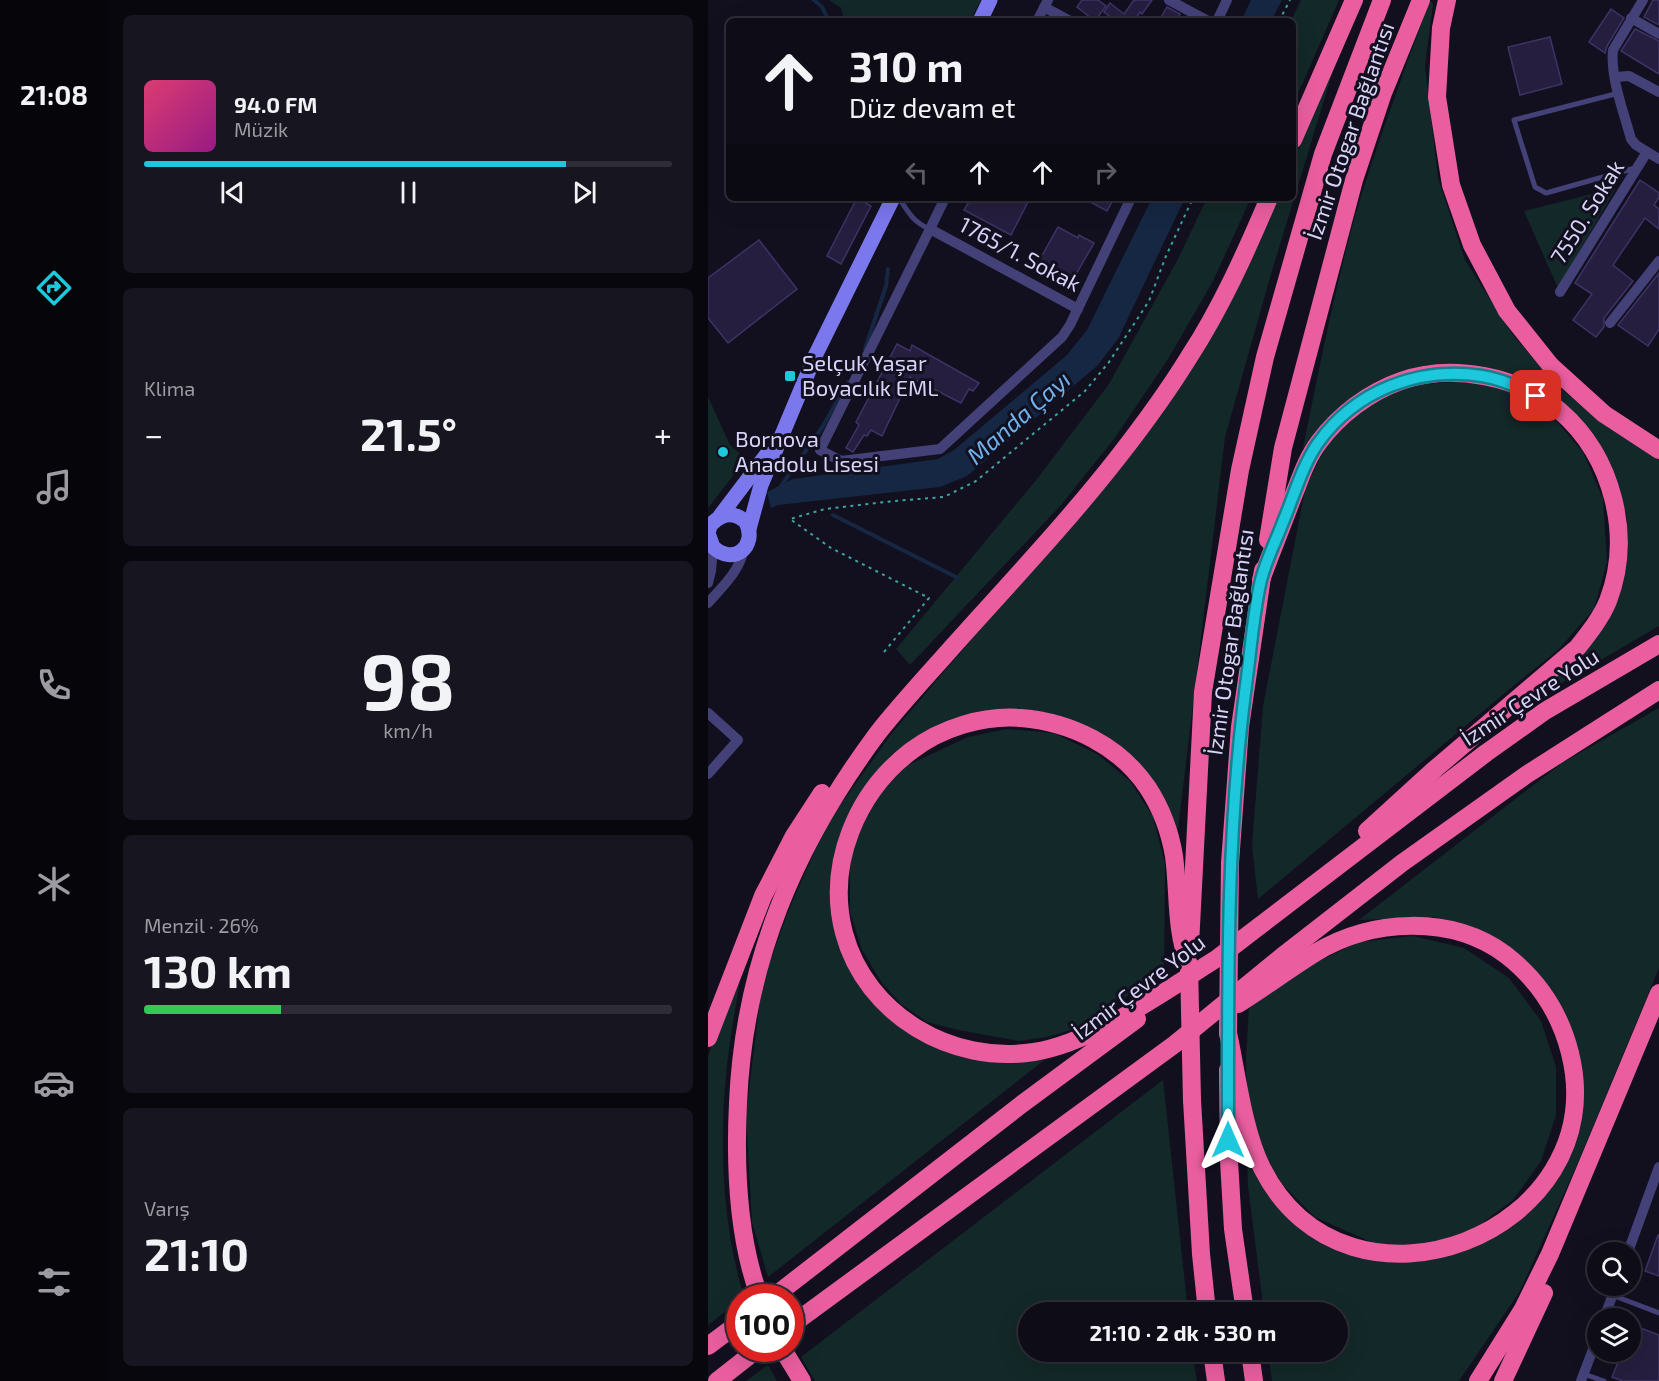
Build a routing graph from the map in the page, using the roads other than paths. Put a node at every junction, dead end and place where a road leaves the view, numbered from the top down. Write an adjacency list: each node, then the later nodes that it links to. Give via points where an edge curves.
1 (990, 0): 10 (main road)
2 (1169, 0): 13 (street)
3 (1227, 0): 14 (street)
4 (1354, 0): 20 (highway)
5 (1382, 0): 50 (highway, İzmir Otogar Bağlantısı, via 1323,154 1265,357 1240,470 1203,692)
6 (1421, 0): 40 (highway, İzmir Otogar Bağlantısı, via 1383,93 1345,213 1284,448)
7 (1447, 0): 35 (highway, via 1440,28 1437,97 1451,185 1472,245 1507,311 1551,366 1604,414)
8 (1643, 0): 15 (street)
9 (1046, 4): 11 (street); 12 (street)
10 (981, 18)
11 (1039, 18)
12 (1066, 18)
13 (1202, 18)
14 (1218, 18)
15 (1631, 18): 16 (street); 17 (street, via 1613,50)
16 (1659, 34)
17 (1616, 77): 18 (street, via 1629,76); 19 (street)
18 (1659, 92)
19 (1619, 93): 21 (street, via 1631,139); 23 (lane, via 1514,120 1535,187 1546,193)
20 (1296, 133)
21 (1647, 152): 22 (street); 23 (street, 7550. Sokak)
22 (1659, 159)
23 (1638, 167): 31 (street, 7550. Sokak)
24 (892, 201): 34 (main road, via 815,356)
25 (901, 201): 29 (lane, via 911,217)
26 (944, 201): 29 (street, 1765/1. Sokak)
27 (1130, 201): 32 (street, 1765/1. Sokak)
28 (1268, 201): 46 (highway, via 1213,316 1152,412 1075,509)
29 (930, 229): 32 (street, 1765/1. Sokak); 32 (street, via 820,450 827,454 841,461 940,449 1062,337)
30 (1659, 261): 33 (street)
31 (1560, 292)
32 (1078, 309)
33 (1610, 323)
34 (788, 424): 36 (main road); 37 (main road, via 761,485)
35 (1659, 450)
36 (713, 524): 37 (main road, via 734,514); 39 (main road, via 708,533)
37 (749, 529): 38 (main road)
38 (744, 549): 39 (main road, via 732,555); 42 (street, via 736,571)
39 (713, 553): 41 (street)
40 (1261, 580): 48 (highway, via 1303,470 1318,444 1336,422 1372,395 1402,380 1456,373 1484,376 1511,384 1559,410 1593,450 1617,512 1619,547 1607,602 1578,647 1435,768); 53 (highway, İzmir Otogar Bağlantısı, bridge, via 1240,727 1230,863)
41 (708, 583)
42 (708, 603)
43 (1659, 644): 48 (highway, İzmir Çevre Yolu, via 1528,723)
44 (1659, 690): 52 (highway, via 1526,775 1402,863)
45 (708, 713): 47 (street, via 738,740)
46 (879, 732): 54 (highway, via 819,797 794,836 763,896); 58 (highway, via 815,828 790,878 755,979 746,1024 736,1129 741,1223)
47 (708, 774)
48 (1272, 917): 49 (highway, İzmir Çevre Yolu)
49 (1216, 959): 50 (highway, via 1121,1017 1060,1046 1011,1055 983,1054 937,1039 914,1027 871,986 844,933 839,880 843,855 861,806 896,762 946,730 965,724 1032,719 1068,727 1090,737 1129,765 1157,803 1174,855 1176,906); 59 (highway, İzmir Çevre Yolu)
50 (1189, 965): 61 (highway, bridge, via 1192,1100)
51 (1659, 993): 55 (highway)
52 (1203, 1019): 53 (highway, via 1222,1014 1316,952 1361,932 1427,926 1453,931 1480,940 1521,967 1552,1009 1575,1072 1575,1106 1567,1139 1545,1182 1508,1219 1483,1235 1458,1246 1406,1254 1354,1248 1317,1230 1296,1214 1262,1168 1252,1144); 64 (highway, via 1175,1044)
53 (1228, 1033): 62 (highway, İzmir Otogar Bağlantısı, via 1228,1161)
54 (708, 1038)
55 (1621, 1083): 77 (highway, via 1550,1254 1523,1309); 78 (highway, via 1552,1276)
56 (1659, 1167): 57 (street)
57 (1632, 1242)
58 (755, 1284)
59 (790, 1284)
60 (1626, 1296): 63 (lane)
61 (1206, 1302)
62 (1244, 1302)
63 (1659, 1313)
64 (804, 1316)
65 (726, 1332): 66 (highway)
66 (708, 1346)
67 (741, 1362): 74 (highway)
68 (790, 1362): 72 (highway)
69 (1213, 1362): 75 (highway)
70 (1251, 1362): 76 (highway)
71 (1588, 1362): 73 (street)
72 (798, 1375)
73 (1582, 1377): 79 (lane)
74 (717, 1381)
75 (1216, 1381)
76 (1254, 1381)
77 (1478, 1381)
78 (1503, 1381)
79 (1604, 1381)

